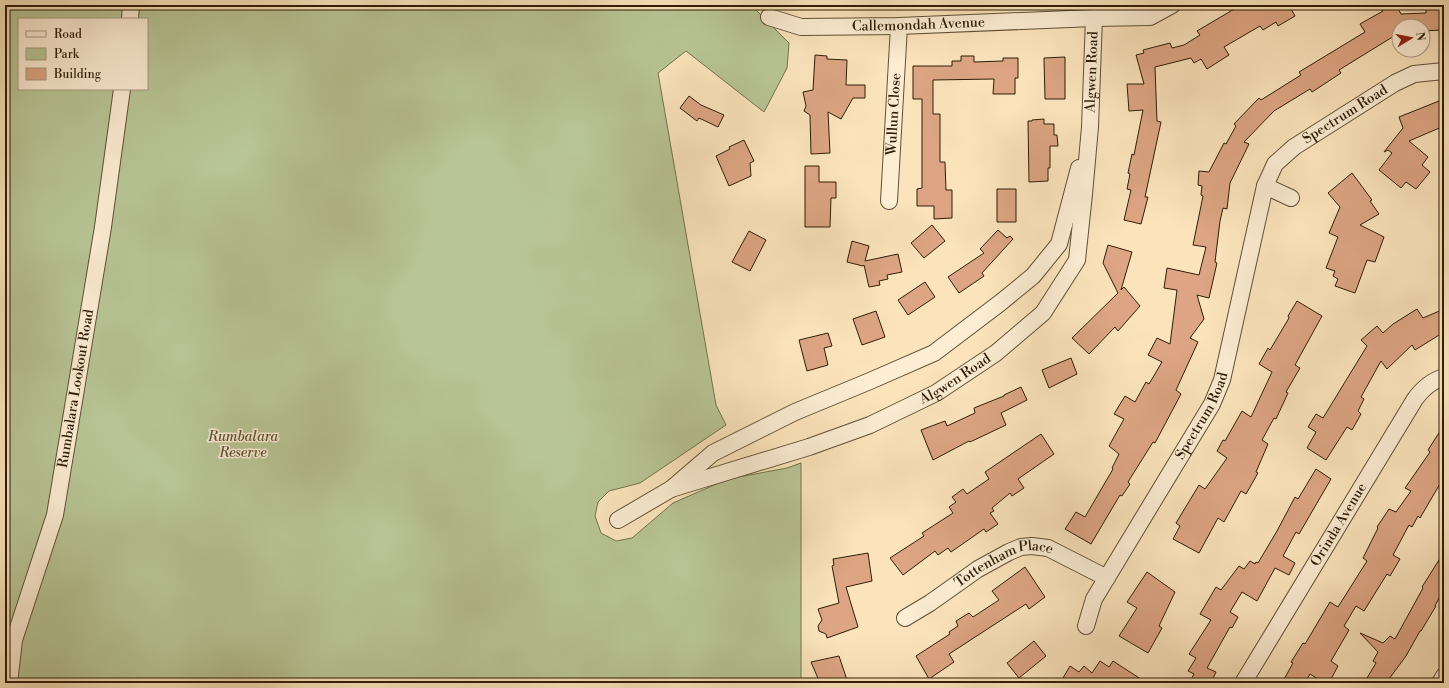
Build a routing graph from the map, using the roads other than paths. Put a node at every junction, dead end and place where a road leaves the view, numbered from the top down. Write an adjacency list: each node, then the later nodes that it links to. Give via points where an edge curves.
1 (131, 5): 4 (street)
2 (1172, 5): 5 (street, Callemondah Avenue, via 1150,17)
3 (769, 17): 6 (street, Callemondah Avenue, via 801,27)
4 (130, 18)
5 (1094, 18): 6 (street, Callemondah Avenue); 9 (street, Algwen Road)
6 (899, 26): 12 (street, Wullun Close)
7 (1444, 71): 10 (street, Spectrum Road, via 1414,74 1395,83 1307,138 1275,164)
8 (122, 90): 20 (street, Rumbalara Lookout Road, via 103,227 55,514 14,640)
9 (1090, 127): 14 (street, Algwen Road, via 1059,244 1033,276 934,353 794,412 713,453); 14 (street, Algwen Road, via 1077,260 1043,313 996,353 936,393 870,425 809,447)
10 (1265, 186): 11 (street); 16 (street, Spectrum Road, via 1222,380 1212,404)
11 (1291, 198)
12 (889, 201)
13 (1444, 376): 21 (street, Orinda Avenue, via 1424,386 1415,398)
14 (671, 489): 15 (street, Algwen Road)
15 (618, 520)
16 (1107, 578): 17 (street, Tottenham Place, via 1048,548 1021,547 978,569); 18 (street, Spectrum Road, via 1094,599)
17 (905, 618)
18 (1086, 626)
19 (1444, 676): 22 (street)
20 (9, 683)
21 (1243, 683)
22 (1440, 683)

